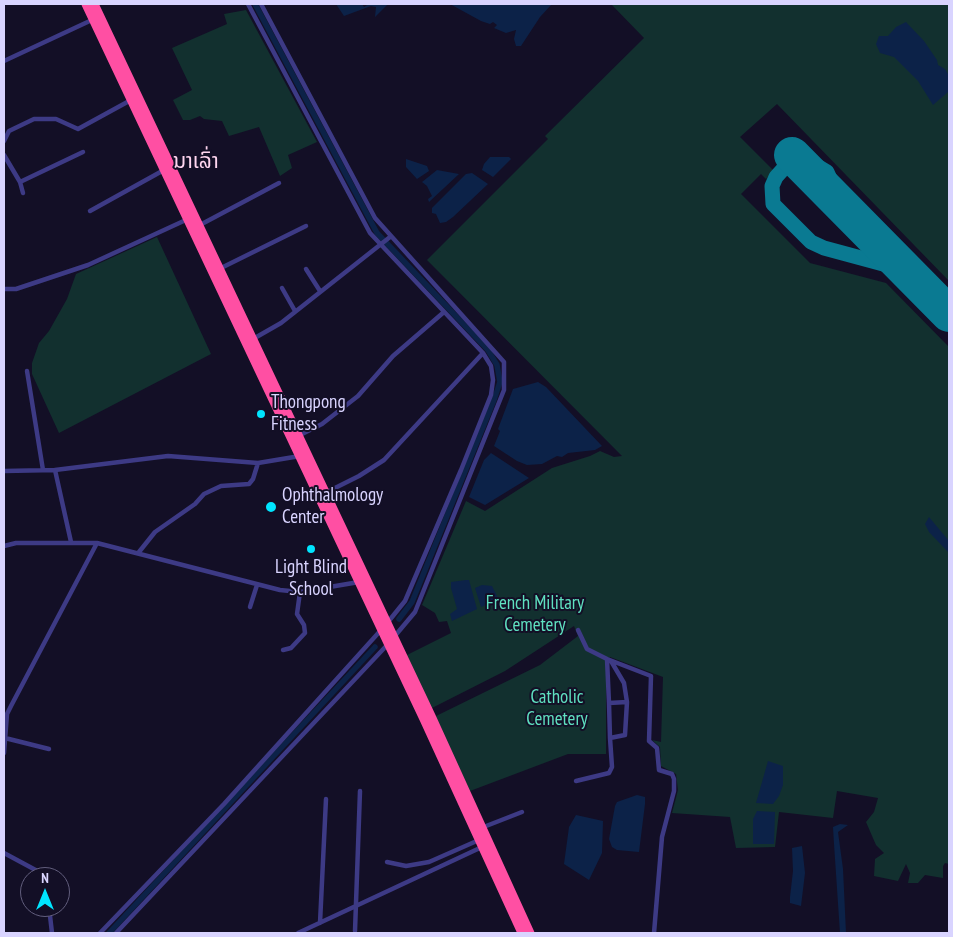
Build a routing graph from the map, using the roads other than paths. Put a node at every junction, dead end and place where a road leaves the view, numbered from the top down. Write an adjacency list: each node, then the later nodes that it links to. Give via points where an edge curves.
1 (86, 4): 5 (highway)
2 (94, 4): 5 (highway)
3 (248, 4): 7 (street)
4 (261, 4): 6 (street)
5 (97, 18): 8 (street); 9 (highway); 18 (highway)
6 (287, 54): 7 (street); 21 (street, via 375,218)
7 (277, 60): 22 (street, via 370,233)
8 (4, 61)
9 (132, 99): 10 (street, via 78,129 56,120 34,119 9,131); 13 (highway)
10 (4, 140)
11 (84, 152): 14 (street)
12 (4, 155): 14 (street)
13 (164, 170): 17 (street); 18 (highway)
14 (20, 182): 16 (street)
15 (279, 184): 20 (street)
16 (23, 193)
17 (90, 211)
18 (191, 218): 20 (highway); 26 (street, via 88,265 16,289)
19 (306, 226): 24 (street)
20 (195, 227): 24 (highway); 33 (highway)
21 (389, 237): 22 (street); 50 (street, via 504,362 506,375 504,390 414,612)
22 (382, 243): 27 (street); 29 (street)
23 (306, 269): 27 (street)
24 (219, 270): 30 (highway)
25 (282, 288): 28 (street)
26 (4, 289)
27 (320, 291): 28 (street)
28 (295, 311): 30 (street)
29 (444, 312): 31 (street); 33 (street, via 392,356 358,396 322,424)
30 (252, 340): 33 (highway)
31 (483, 353): 39 (street, via 384,460); 48 (street, via 491,366 494,380 491,395 404,602)
32 (27, 371): 36 (street)
33 (294, 438): 34 (highway)
34 (303, 455): 35 (street); 39 (highway); 44 (highway)
35 (258, 462): 37 (street, via 168,456); 43 (street, via 249,484 222,486 204,494 155,532)
36 (43, 470): 37 (street); 38 (street)
37 (55, 470): 40 (street)
38 (4, 471)
39 (325, 492): 48 (highway)
40 (71, 542): 41 (street); 42 (street)
41 (97, 543): 43 (street); 56 (street)
42 (4, 546)
43 (139, 552): 45 (street)
44 (359, 582): 46 (street); 48 (highway)
45 (257, 585): 46 (street); 47 (street)
46 (300, 592): 51 (street, via 297,614 305,634 292,648)
47 (250, 607)
48 (384, 627): 50 (highway); 75 (street, via 224,804)
49 (578, 630): 52 (street, via 588,649)
50 (391, 642): 65 (highway); 66 (highway); 76 (street)
51 (283, 650)
52 (609, 660): 53 (street, via 624,683); 54 (street); 80 (street, via 651,676 649,741 657,748 659,770 674,776 674,791 662,837)
53 (627, 702): 54 (street); 58 (street, via 625,735)
54 (609, 703): 58 (street)
55 (4, 704): 56 (street)
56 (11, 706): 57 (street)
57 (5, 738): 59 (street); 60 (street)
58 (610, 738): 61 (street, via 610,773)
59 (49, 749)
60 (4, 753)
61 (576, 781)
62 (360, 791): 70 (street)
63 (326, 799): 72 (street)
64 (522, 812): 65 (street)
65 (482, 828): 79 (highway)
66 (480, 843): 68 (street, via 430,862 406,866); 70 (street); 78 (highway)
67 (4, 853): 69 (street)
68 (387, 862)
69 (30, 867)
70 (357, 907): 72 (street); 73 (street)
71 (50, 917): 74 (street)
72 (320, 923): 77 (street)
73 (355, 931)
74 (52, 933)
75 (100, 933)
76 (116, 933)
77 (298, 933)
78 (522, 933)
79 (530, 933)
80 (654, 933)

